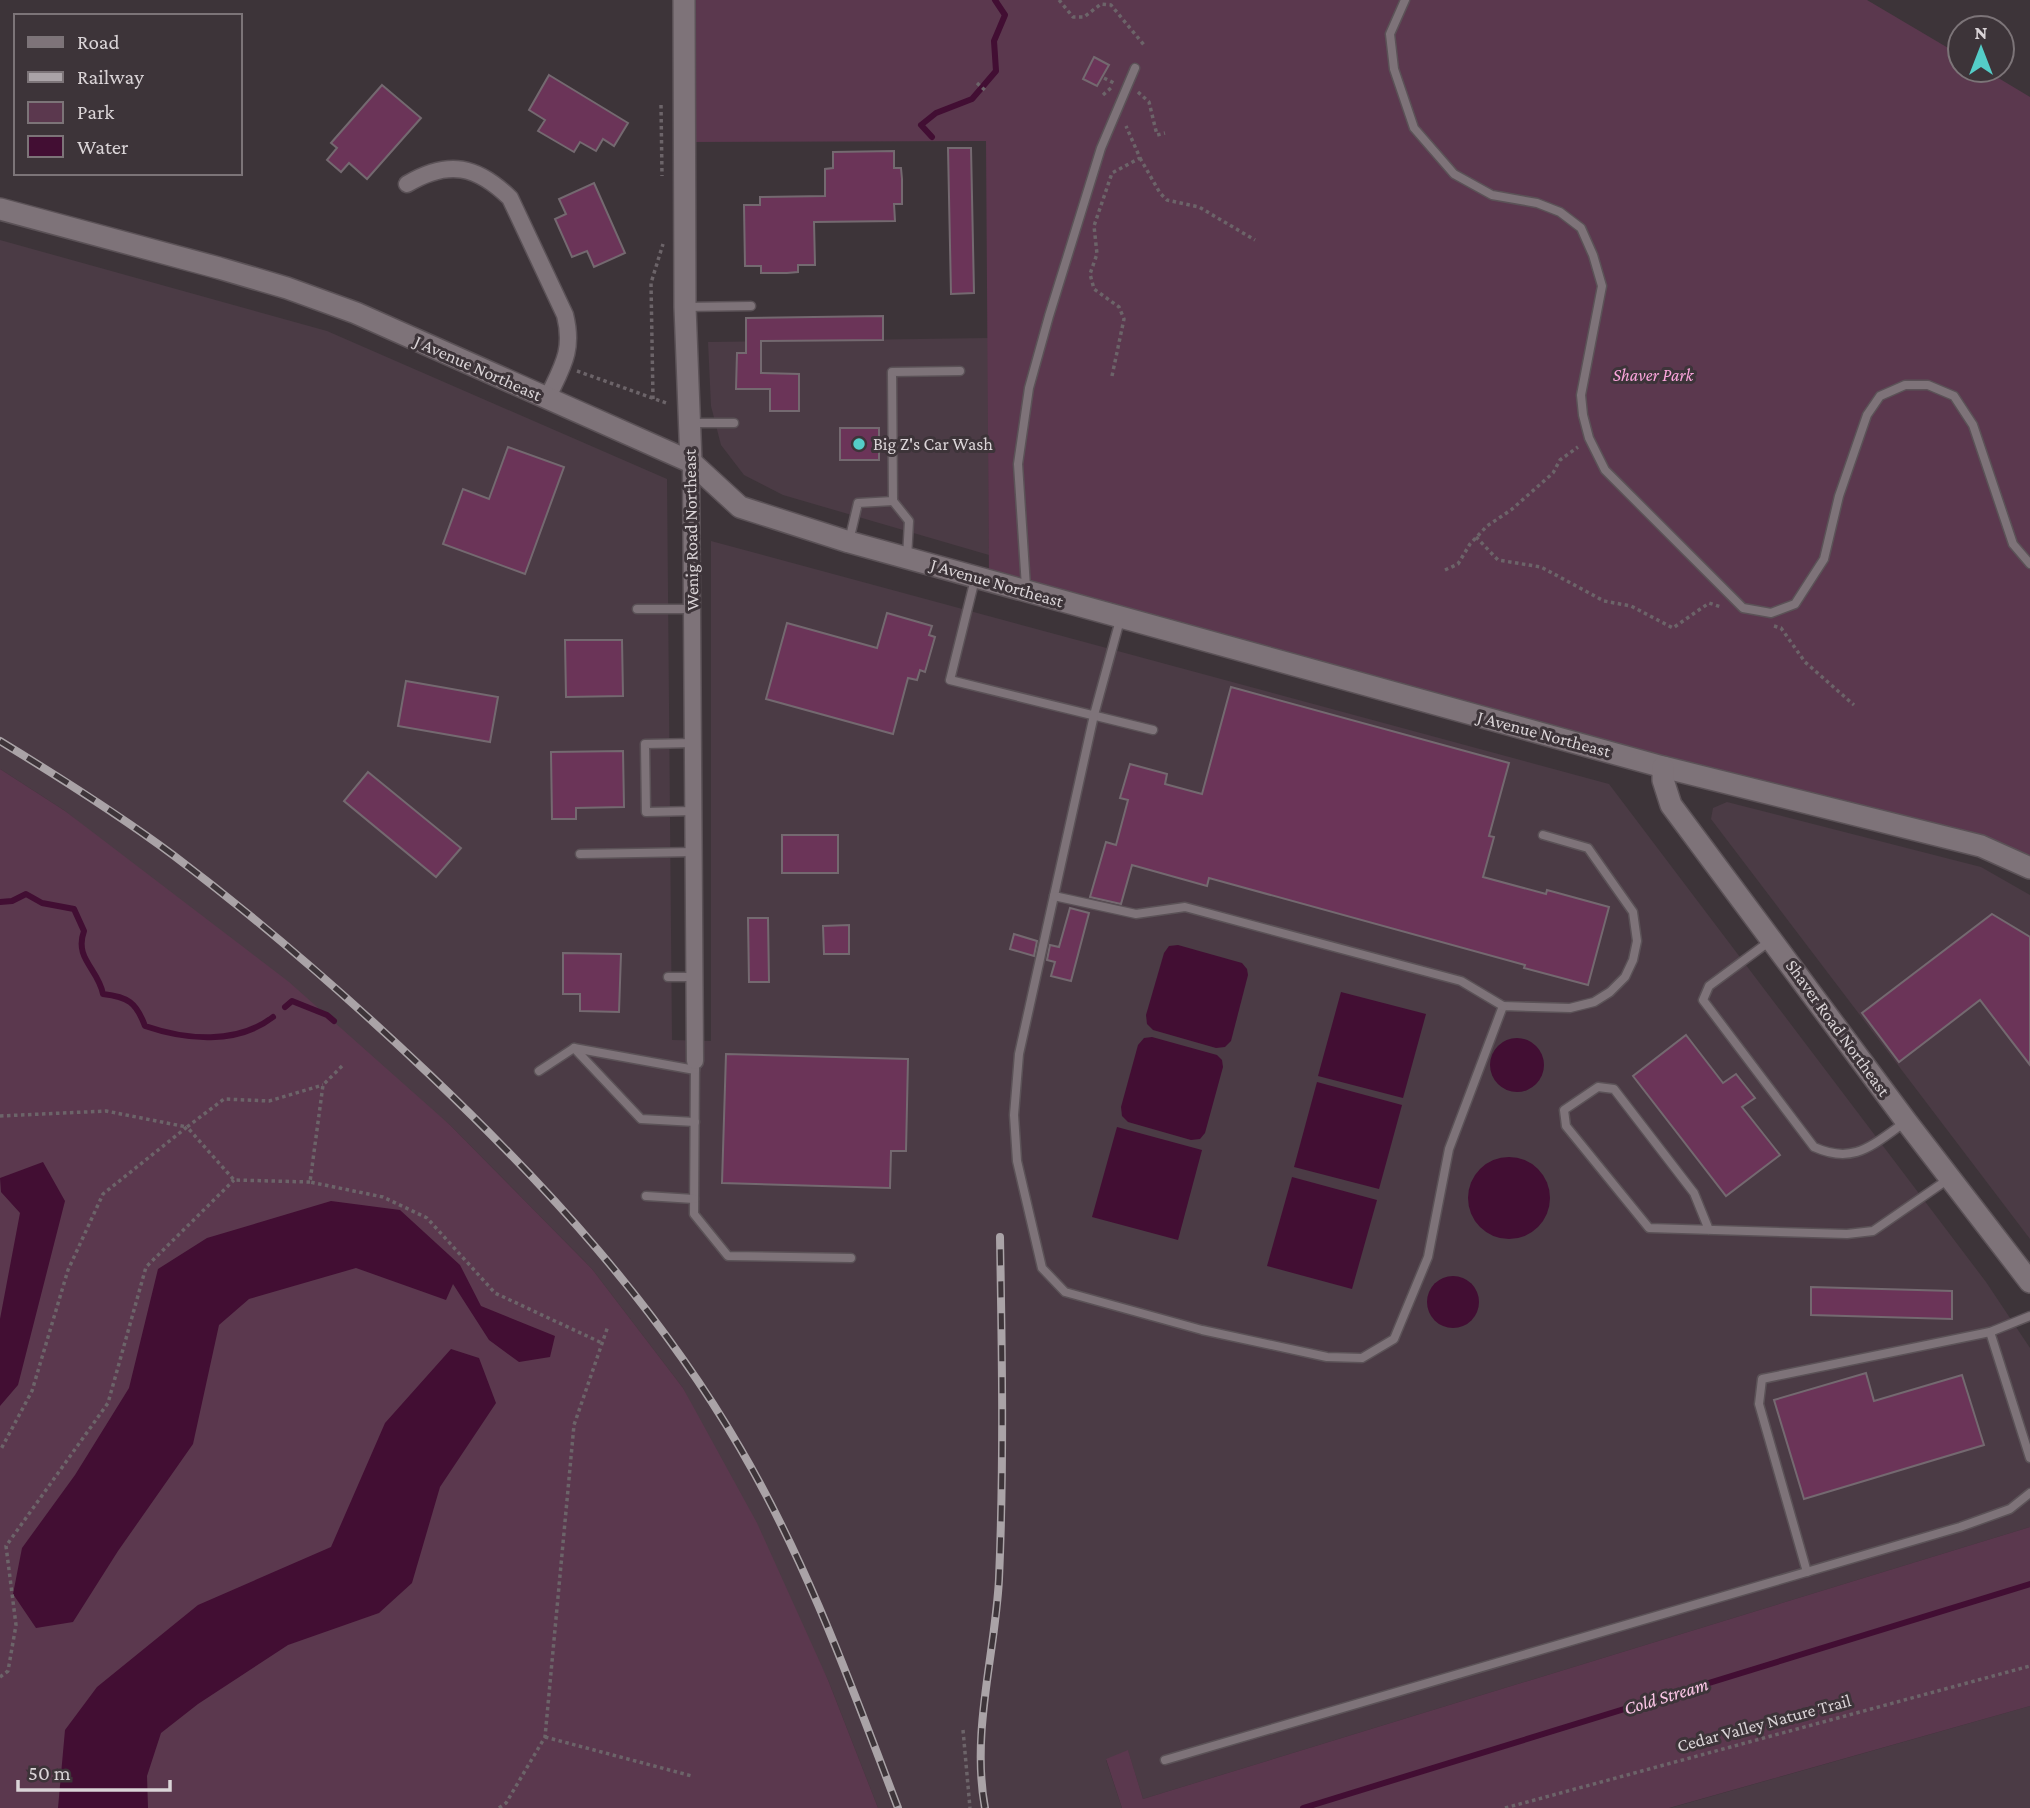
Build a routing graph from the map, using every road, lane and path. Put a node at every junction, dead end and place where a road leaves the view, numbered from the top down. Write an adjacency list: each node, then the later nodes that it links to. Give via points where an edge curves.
1 (684, 0): 21 (street, Wenig Road Northeast)
2 (1059, 0): 4 (path, via 1073,17 1084,17 1101,4 1111,5)
3 (1405, 0): 30 (lane, via 1390,34 1394,69 1414,128 1454,174 1492,195 1560,212 1581,228 1593,256 1602,286 1581,396)
4 (1144, 45)
5 (1135, 68): 7 (lane)
6 (977, 83): 8 (path)
7 (1126, 88): 9 (path); 39 (lane, via 1101,148 1029,388 1018,464)
8 (987, 92)
9 (1141, 92): 10 (path); 13 (path, via 1149,102 1157,135)
10 (1136, 103)
11 (661, 105): 16 (path)
12 (1126, 124): 14 (path)
13 (1165, 133)
14 (1140, 158): 18 (path, via 1167,200 1199,207); 24 (path, via 1112,173 1094,226 1097,254 1090,274 1094,289 1119,307 1124,319)
15 (407, 184): 22 (street, via 441,169 460,169 479,173 510,198 565,315 569,348)
16 (662, 188)
17 (0, 209): 26 (street, J Avenue Northeast, via 287,288 356,313)
18 (1255, 240)
19 (663, 244): 25 (path, via 651,282)
20 (751, 306): 21 (lane)
21 (685, 307): 28 (street, Wenig Road Northeast)
22 (562, 366): 25 (path); 26 (street)
23 (960, 371): 32 (lane, via 892,372)
24 (1112, 376)
25 (653, 398): 27 (path)
26 (547, 399): 31 (street, J Avenue Northeast)
27 (671, 405)
28 (688, 423): 29 (lane); 31 (street, Wenig Road Northeast)
29 (734, 423)
30 (1589, 438): 33 (path); 36 (lane, via 1605,470 1744,608 1771,613 1795,604 1824,559 1839,496 1867,415 1880,396 1905,385 1928,385 1954,396 1973,425 2013,544)
31 (691, 462): 34 (street, J Avenue Northeast, via 740,507); 41 (street, Wenig Road Northeast)
32 (893, 501): 34 (lane, via 858,503); 35 (lane, via 909,521)
33 (1476, 537): 37 (path, via 1458,564); 42 (path, via 1498,559 1541,567 1604,601 1631,606 1672,628 1709,603)
34 (849, 542): 35 (street, J Avenue Northeast)
35 (907, 558): 38 (street, J Avenue Northeast)
36 (2030, 564)
37 (1446, 570)
38 (975, 576): 39 (street, J Avenue Northeast); 46 (lane, via 950,680)
39 (1026, 590): 43 (street, J Avenue Northeast)
40 (637, 609): 41 (lane)
41 (692, 609): 48 (street, Wenig Road Northeast)
42 (1733, 611)
43 (1121, 617): 46 (lane); 49 (street, J Avenue Northeast)
44 (1769, 624): 45 (path, via 1781,628 1805,662)
45 (1854, 705)
46 (1094, 715): 47 (lane); 55 (lane)
47 (1153, 730)
48 (693, 743): 50 (street, Wenig Road Northeast); 50 (lane, via 645,744 646,812)
49 (1663, 766): 54 (street, J Avenue Northeast, via 1981,846); 56 (street, Shaver Road Northeast, via 1671,805)
50 (694, 811): 52 (street, Wenig Road Northeast)
51 (1543, 835): 59 (lane, via 1588,848 1633,912 1637,942 1633,960 1625,977 1594,1002 1570,1008)
52 (694, 852): 53 (lane); 58 (street, Wenig Road Northeast)
53 (580, 854)
54 (2030, 868)
55 (1054, 896): 59 (lane, via 1136,914 1185,907 1461,981); 59 (lane, via 1019,1054 1014,1115 1017,1161 1042,1268 1065,1292 1202,1330 1327,1357 1362,1358 1394,1339 1428,1257 1449,1149)
56 (1772, 939): 66 (street, Shaver Road Northeast); 66 (lane, via 1709,986 1703,1000 1814,1147 1830,1154 1853,1155)
57 (668, 977): 58 (lane)
58 (694, 977): 61 (street, Wenig Road Northeast)
59 (1503, 1006)
60 (574, 1048): 61 (lane); 63 (lane); 67 (lane, via 640,1119)
61 (695, 1065): 67 (lane)
62 (342, 1066): 64 (path)
63 (539, 1071)
64 (323, 1085): 68 (path, via 269,1101 224,1099); 71 (path)
65 (0, 1116): 68 (path, via 106,1111)
66 (1906, 1121): 69 (street, Shaver Road Northeast)
67 (695, 1122): 73 (lane)
68 (187, 1127): 70 (path); 81 (path, via 103,1195 68,1270 32,1391)
69 (1950, 1178): 74 (lane, via 1873,1231); 76 (street, Shaver Road Northeast)
70 (234, 1180): 71 (path); 86 (path, via 146,1267 108,1403 5,1546 16,1625 8,1671)
71 (310, 1182): 80 (path, via 383,1197 427,1218 495,1293)
72 (646, 1196): 73 (lane)
73 (694, 1199): 75 (lane, via 694,1214 728,1256)
74 (1709, 1230): 74 (lane, via 1649,1228 1566,1126 1564,1110 1598,1087 1614,1089 1694,1193)
75 (851, 1258)
76 (2030, 1282)
77 (2030, 1316): 79 (lane)
78 (608, 1326): 80 (path)
79 (1990, 1332): 82 (lane); 84 (lane, via 1762,1379 1759,1404)
80 (602, 1343): 88 (path, via 574,1425)
81 (0, 1451)
82 (2030, 1458)
83 (2030, 1493): 84 (lane, via 1997,1514)
84 (1807, 1572): 89 (lane)
85 (2030, 1666): 93 (path, Cedar Valley Nature Trail)
86 (0, 1677)
87 (963, 1730): 92 (path)
88 (545, 1737): 90 (path); 91 (path)
89 (1165, 1760)
90 (692, 1776)
91 (499, 1808)
92 (970, 1808)
93 (1505, 1808)

